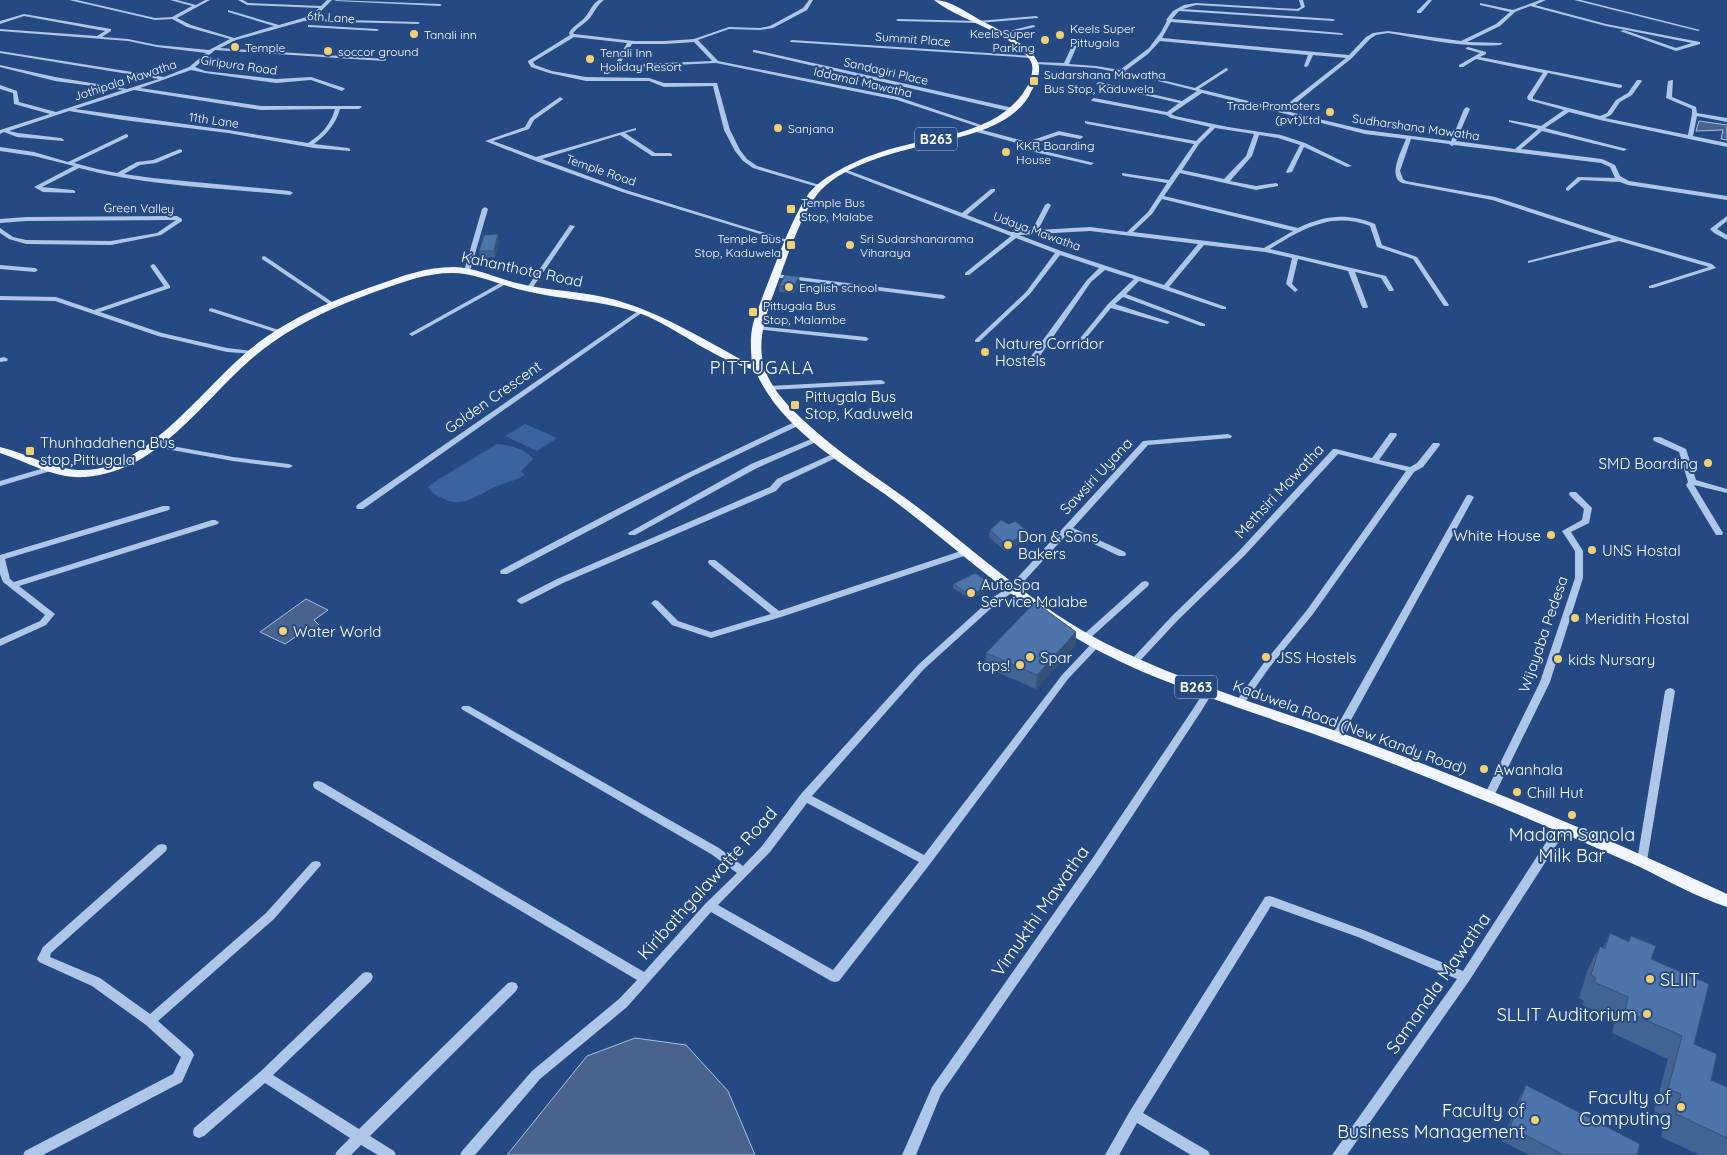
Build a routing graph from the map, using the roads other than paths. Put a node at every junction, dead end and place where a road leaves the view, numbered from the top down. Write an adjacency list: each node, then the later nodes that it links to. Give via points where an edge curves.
1 (71, 0): 25 (street, via 155,19)
2 (172, 0): 18 (street)
3 (208, 0): 18 (street)
4 (240, 0): 19 (street, via 247,4)
5 (330, 0): 19 (street, Jothipala Mawatha)
6 (336, 0): 16 (street)
7 (602, 0): 42 (street, via 591,8 588,18 572,29)
8 (811, 0): 46 (street, via 805,9 771,26 729,28)
9 (937, 0): 30 (main road)
10 (1301, 0): 14 (street, via 1301,10)
11 (1430, 0): 23 (street)
12 (1544, 0): 17 (street)
13 (1576, 0): 39 (street)
14 (1219, 2): 20 (street)
15 (1482, 4): 22 (street)
16 (440, 5)
17 (1530, 5): 22 (street); 34 (street)
18 (196, 6): 25 (street)
19 (321, 7): 26 (street, Jothipala Mawatha)
20 (1177, 10): 28 (street); 29 (street)
21 (230, 11): 35 (street)
22 (1513, 11): 51 (street, via 1498,25)
23 (1419, 12)
24 (1036, 17): 30 (street)
25 (173, 18): 44 (street)
26 (302, 20): 32 (street); 33 (street, Jothipala Mawatha)
27 (898, 20): 30 (street)
28 (1168, 20): 41 (street); 45 (street)
29 (1333, 20)
30 (978, 22): 40 (main road)
31 (0, 23): 43 (street, via 24,15 110,30)
32 (418, 23)
33 (284, 24): 35 (street, Jothipala Mawatha); 38 (street, 6th Lane)
34 (1606, 25): 34 (street, via 1676,50 1698,43 1632,29)
35 (277, 26): 44 (street, Jothipala Mawatha)
36 (1033, 26): 40 (street)
37 (0, 30): 43 (street)
38 (377, 30)
39 (1698, 30)
40 (1000, 34): 60 (main road)
41 (1341, 34)
42 (573, 35): 47 (street); 137 (street, via 530,62 551,72 586,79 649,80 664,85 715,84 731,143 746,162)
43 (97, 38): 53 (street)
44 (234, 39): 53 (street, Jothipala Mawatha)
45 (1159, 39): 56 (street); 69 (street, via 1140,60)
46 (694, 40): 47 (street); 61 (street)
47 (632, 41): 66 (street)
48 (792, 41): 60 (street, Summit Place)
49 (1085, 42): 62 (street, via 1074,47)
50 (1455, 42): 51 (street); 57 (street, via 1379,33 1368,38); 58 (street, via 1483,52)
51 (1462, 43): 52 (street)
52 (1500, 44)
53 (212, 51): 59 (street); 67 (street, Jothipala Mawatha)
54 (755, 51): 88 (street, Sandagiri Place)
55 (0, 52): 72 (street)
56 (1311, 54): 57 (street); 64 (street)
57 (1350, 57): 89 (street)
58 (1476, 58): 65 (street); 70 (street)
59 (384, 60)
60 (1034, 60): 62 (street, Sudharshana Mawatha); 88 (main road, Kaduwela Road (New Kandy Road) / B263, via 1034,78 1028,94)
61 (716, 62): 66 (street); 99 (street, Iddamal Mawatha, via 898,99)
62 (1066, 65): 69 (street, Sudharshana Mawatha)
63 (0, 66): 78 (street, 11th Lane, via 55,79)
64 (1306, 66)
65 (1462, 66)
66 (616, 67): 71 (street)
67 (191, 68): 72 (street, Jothipala Mawatha); 79 (street, Giripura Road, via 276,81 311,78)
68 (1226, 68): 80 (street)
69 (1121, 72): 80 (street, Sudharshana Mawatha)
70 (1546, 72): 76 (street); 90 (street, via 1531,100)
71 (606, 73)
72 (166, 78): 78 (street, Jothipala Mawatha)
73 (1671, 81): 93 (street, via 1669,98 1690,105)
74 (1639, 82): 94 (street, via 1609,114)
75 (1098, 84): 83 (street)
76 (1620, 86)
77 (0, 87): 91 (street, via 15,92 16,102)
78 (130, 89): 85 (street, 11th Lane, via 253,107); 87 (street, Jothipala Mawatha)
79 (342, 89)
80 (1199, 89): 83 (street); 89 (street, Sudharshana Mawatha)
81 (560, 99): 123 (street, Temple Road, via 532,119 527,128 488,141)
82 (1094, 100): 92 (street)
83 (1182, 102): 92 (street)
84 (359, 107): 85 (street, 11th Lane)
85 (338, 108): 116 (street, via 322,136)
86 (1467, 109): 114 (street)
87 (68, 110): 91 (street, Jothipala Mawatha); 116 (street, 11th Lane)
88 (1012, 110): 99 (main road, Kaduwela Road (New Kandy Road) / B263)
89 (1282, 110): 109 (street, Sudharshana Mawatha, via 1365,132)
90 (1568, 110): 94 (street); 101 (street)
91 (57, 114): 102 (street, Jothipala Mawatha)
92 (1168, 114): 98 (street)
93 (1695, 114): 95 (street); 108 (street)
94 (1600, 118): 108 (street)
95 (1727, 120)
96 (1511, 121): 101 (street)
97 (1087, 122): 111 (street)
98 (1214, 126): 105 (street); 111 (street)
99 (984, 127): 103 (main road, Kaduwela Road (New Kandy Road) / B263)
100 (634, 129): 104 (street)
101 (1541, 129): 118 (street); 121 (street)
102 (3, 130): 110 (street, via 17,135)
103 (975, 130): 112 (street); 128 (main road, Kaduwela Road (New Kandy Road) / B263, via 912,144)
104 (621, 133): 122 (street, via 654,154); 123 (street)
105 (1256, 133): 113 (street); 134 (street, via 1249,156)
106 (126, 136): 124 (street)
107 (1080, 137): 112 (street, via 1059,133)
108 (1690, 137): 115 (street)
109 (1409, 138): 114 (street, Sudharshana Mawatha); 156 (street, via 1397,171 1404,182 1493,198)
110 (61, 140)
111 (1197, 143): 129 (street)
112 (1027, 144): 125 (street, via 1024,148)
113 (1303, 144): 127 (street); 130 (street)
114 (1452, 144): 121 (street, Sudharshana Mawatha)
115 (1727, 144)
116 (308, 145): 119 (street)
117 (0, 149): 124 (street)
118 (1624, 149)
119 (348, 150)
120 (180, 151): 131 (street, via 154,162 139,163)
121 (1516, 151): 133 (street, Sudharshana Mawatha, via 1602,161 1614,166 1614,173)
122 (670, 155)
123 (535, 159): 157 (street, Temple Road, via 624,191)
124 (70, 163): 126 (street)
125 (1091, 163)
126 (80, 166): 131 (street); 140 (street, via 37,187)
127 (1349, 166)
128 (845, 171): 137 (main road, Kaduwela Road (New Kandy Road) / B263); 146 (street, Udaya Mawatha)
129 (1178, 171): 134 (street); 135 (street)
130 (1289, 172)
131 (118, 174): 141 (street)
132 (1124, 174): 135 (street)
133 (1620, 180): 138 (street, via 1580,178); 143 (street)
134 (1226, 181): 136 (street, via 1256,188)
135 (1171, 182): 142 (street)
136 (1276, 185)
137 (820, 186): 157 (main road, Kaduwela Road (New Kandy Road) / B263, via 805,209)
138 (1568, 189)
139 (993, 190): 146 (street)
140 (73, 192)
141 (290, 193)
142 (1161, 197): 151 (street); 154 (street)
143 (1727, 198)
144 (1048, 205): 152 (street)
145 (485, 209): 169 (street)
146 (963, 215): 153 (street, Udaya Mawatha)
147 (1727, 218): 155 (street, via 1713,229)
148 (0, 221): 150 (street, Green Valley, via 180,220 159,234 111,243 26,242 11,238)
149 (572, 226): 176 (street)
150 (0, 230)
151 (1299, 230): 159 (street); 184 (street, via 1331,218 1367,221 1373,225 1379,246 1415,258)
152 (1034, 232): 153 (street); 154 (street, via 1090,229)
153 (1011, 234): 160 (street, Udaya Mawatha); 170 (street)
154 (1128, 234): 158 (street)
155 (1727, 238)
156 (1619, 239): 163 (street); 174 (street, via 1713,268)
157 (791, 242): 171 (main road, Kaduwela Road (New Kandy Road) / B263)
158 (1202, 243): 159 (street); 175 (street)
159 (1265, 250): 162 (street)
160 (1059, 252): 166 (street, Udaya Mawatha); 196 (street, via 1028,293)
161 (264, 258): 182 (street)
162 (1295, 258): 168 (street); 177 (street, via 1289,284)
163 (1530, 262)
164 (153, 266): 188 (street, via 168,287)
165 (0, 267): 167 (street)
166 (1104, 267): 172 (street, Udaya Mawatha); 199 (street, via 1089,281)
167 (35, 270)
168 (1350, 270): 178 (street, via 1384,277); 185 (street)
169 (467, 271): 173 (main road, Kahanthota Road); 182 (main road, Kahanthota Road, via 420,273)
170 (967, 274)
171 (775, 276): 180 (street); 192 (main road, Kaduwela Road (New Kandy Road) / B263)
172 (1139, 278): 175 (street, Udaya Mawatha); 179 (street)
173 (504, 283): 176 (main road, Kahanthota Road); 194 (street)
174 (1651, 287)
175 (1165, 288): 186 (street, Udaya Mawatha)
176 (529, 289): 189 (main road, Kahanthota Road, via 609,301)
177 (1295, 290)
178 (1391, 290)
179 (1121, 294): 183 (street); 191 (street)
180 (943, 297)
181 (0, 298): 188 (street, via 56,299)
182 (332, 304): 193 (main road, Kahanthota Road)
183 (1110, 305): 190 (street); 197 (street)
184 (1446, 305)
185 (1365, 306)
186 (1224, 308)
187 (211, 310): 193 (street)
188 (96, 311): 198 (street, via 160,334)
189 (642, 311): 200 (main road, Kahanthota Road, via 740,363); 221 (street, Golden Crescent)
190 (1167, 322)
191 (1203, 325)
192 (757, 328): 195 (street); 200 (main road, Kaduwela Road (New Kandy Road) / B263, via 755,344)
193 (280, 332): 198 (main road, Kahanthota Road)
194 (412, 334)
195 (866, 339)
196 (977, 341)
197 (1079, 343)
198 (252, 353): 208 (main road, Kahanthota Road)
199 (1032, 361)
200 (759, 368): 202 (main road, Kaduwela Road (New Kandy Road) / B263)
201 (880, 382): 202 (street)
202 (769, 388): 203 (main road, Kaduwela Road (New Kandy Road) / B263)
203 (800, 423): 206 (main road, Kaduwela Road (New Kandy Road) / B263); 231 (street, via 755,442)
204 (1393, 435): 212 (street)
205 (1228, 436): 224 (street, Sawsiri Uyana, via 1146,443)
206 (819, 439): 211 (main road, Kaduwela Road (New Kandy Road) / B263); 225 (street, via 754,466)
207 (1657, 439): 216 (street, via 1683,451)
208 (154, 445): 213 (street); 214 (main road, Kahanthota Road, via 130,462 100,471 65,472)
209 (1436, 445): 215 (street, via 1420,465)
210 (0, 450): 214 (main road, Kahanthota Road)
211 (838, 455): 227 (main road, Kaduwela Road (New Kandy Road) / B263, via 913,508); 235 (street, via 780,481 773,490 560,581)
212 (1374, 461): 215 (street, Methsiri Mawatha); 240 (street, Methsiri Mawatha, via 1336,450 1242,553)
213 (289, 466)
214 (51, 468): 217 (street)
215 (1411, 470): 243 (street, via 1310,612)
216 (1692, 482): 218 (street); 226 (street, via 1690,485 1695,496)
217 (0, 484)
218 (1727, 491)
219 (1573, 494): 247 (street, Wijayaba Pedesa, via 1588,508 1586,522 1566,531 1579,551 1579,578 1545,682)
220 (1470, 497): 245 (street)
221 (360, 507)
222 (166, 508): 229 (street)
223 (215, 522): 232 (street)
224 (1067, 528): 228 (street); 234 (street, Sawsiri Uyana)
225 (632, 533)
226 (1719, 533)
227 (967, 552): 234 (main road, Kaduwela Road (New Kandy Road) / B263); 237 (street)
228 (1122, 554)
229 (0, 558): 232 (street)
230 (712, 562): 237 (street)
231 (504, 572)
232 (6, 582): 239 (street, via 50,614 43,623)
233 (1144, 584): 238 (street)
234 (1012, 589): 238 (main road, Kaduwela Road (New Kandy Road) / B263); 248 (street, Kiribathgalawatte Road, via 995,600 921,667)
235 (521, 601)
236 (655, 602): 237 (street, via 675,623 711,635)
237 (778, 615)
238 (1091, 641): 240 (main road, Kaduwela Road (New Kandy Road) / B263); 251 (street)
239 (0, 643)
240 (1134, 662): 242 (main road, Kaduwela Road (New Kandy Road) / B263)
241 (1670, 690): 252 (street)
242 (1208, 692): 243 (main road, Kaduwela Road (New Kandy Road) / B263); 270 (street, Vimukthi Mawatha, via 1101,854 936,1091)
243 (1240, 703): 245 (main road, Kaduwela Road (New Kandy Road) / B263)
244 (466, 708): 254 (street, via 715,851)
245 (1336, 736): 247 (main road, Kaduwela Road (New Kandy Road) / B263)
246 (318, 785): 259 (street)
247 (1489, 796): 249 (main road, Kaduwela Road (New Kandy Road) / B263)
248 (805, 797): 251 (street); 254 (street, Kiribathgalawatte Road)
249 (1562, 827): 252 (main road, Kaduwela Road (New Kandy Road) / B263); 258 (street, Samanala Mawatha)
250 (162, 848): 261 (street, via 47,950 43,959 96,982)
251 (926, 861): 256 (street, via 835,977)
252 (1642, 861): 255 (main road, Kaduwela Road (New Kandy Road) / B263)
253 (316, 865): 261 (street, via 270,916)
254 (744, 873): 256 (street, Kiribathgalawatte Road)
255 (1727, 901)
256 (710, 906): 259 (street, Kiribathgalawatte Road)
257 (367, 977): 262 (street)
258 (1465, 977): 263 (street, via 1269,900); 273 (street, Samanala Mawatha)
259 (644, 978): 269 (street, Kiribathgalawatte Road, via 623,1003 536,1075)
260 (512, 987): 265 (street)
261 (150, 1021): 266 (street, via 188,1054 178,1078)
262 (264, 1076): 264 (street); 265 (street)
263 (1135, 1115): 271 (street); 272 (street)
264 (199, 1132)
265 (360, 1137): 267 (street); 268 (street)
266 (30, 1155)
267 (342, 1155)
268 (389, 1155)
269 (467, 1155)
270 (908, 1155)
271 (1112, 1155)
272 (1203, 1155)
273 (1338, 1155)

